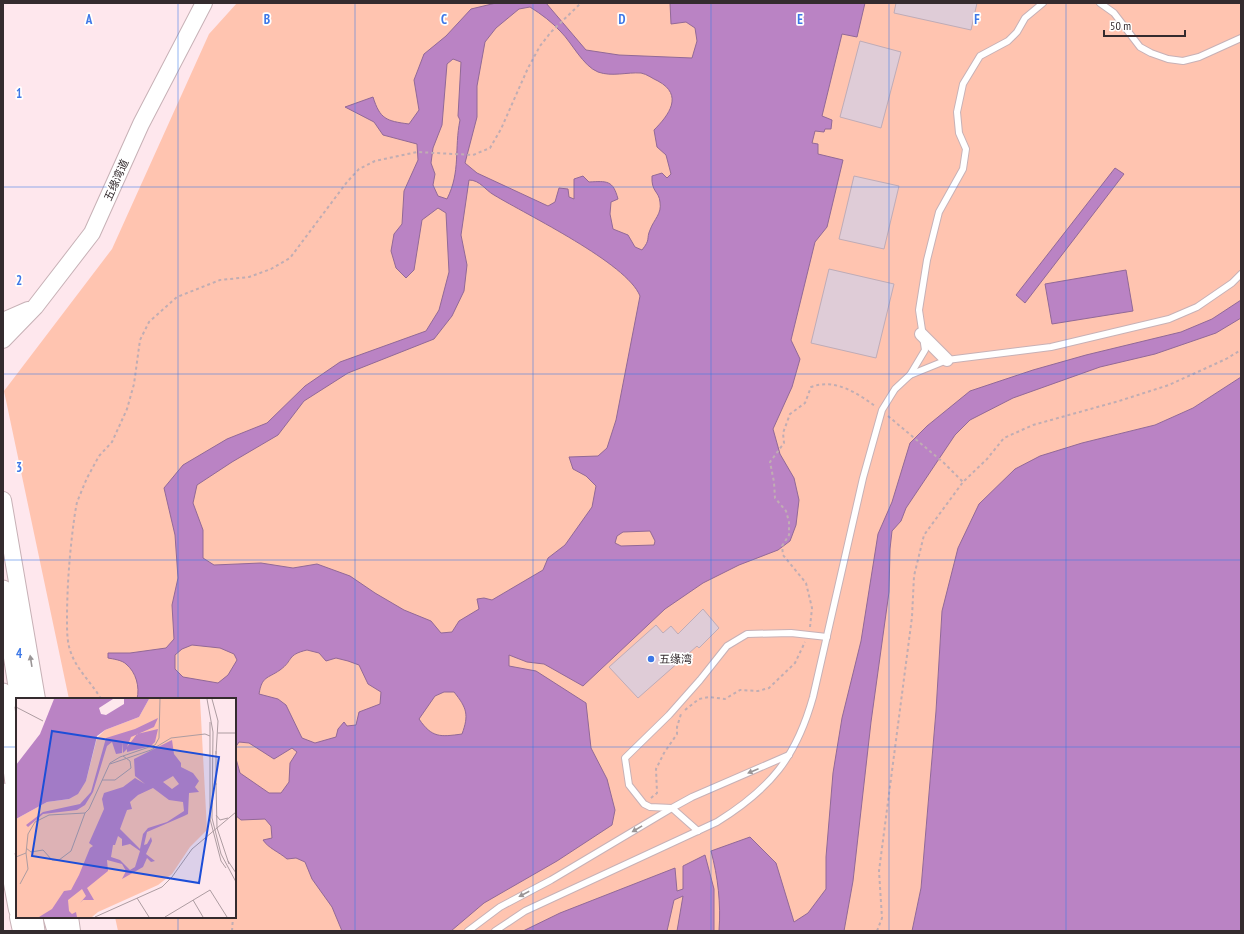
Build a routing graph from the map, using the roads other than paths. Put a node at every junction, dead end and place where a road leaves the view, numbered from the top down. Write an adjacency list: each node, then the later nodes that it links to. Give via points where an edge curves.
1 (204, 3): 6 (main road, 五缘湾道, via 141,124 92,233)
2 (1043, 3): 8 (lane, via 1025,18 1008,41 980,56 964,84 957,112 959,133 966,150 963,169 939,212 927,260 919,310)
3 (1100, 3): 4 (lane, via 1114,13 1140,47 1168,59 1183,61 1199,57)
4 (1241, 38)
5 (1241, 274): 10 (lane, via 1232,284 1197,307 1169,319 1051,347)
6 (35, 307): 7 (main road); 9 (main road, 五缘湾道)
7 (3, 321)
8 (921, 334): 10 (street); 11 (lane, via 925,350)
9 (3, 340)
10 (947, 360): 11 (lane)
11 (910, 375): 14 (lane, via 895,389 882,410 863,478)
12 (3, 500): 17 (main road, one-way to 12)
13 (3, 590): 16 (highway)
14 (826, 637): 18 (lane, via 805,725); 21 (lane, via 792,633 747,634 726,646 669,715 625,758 629,785 644,804 650,807)
15 (3, 693): 19 (highway)
16 (20, 698)
17 (37, 698)
18 (789, 755): 21 (lane, one-way to 21); 22 (lane, via 784,764 744,806)
19 (16, 791)
20 (3, 793): 24 (highway)
21 (672, 808): 22 (lane); 38 (lane, one-way to 38, via 551,880 500,907)
22 (698, 831): 39 (lane, via 525,911)
23 (3, 835): 25 (main road)
24 (16, 841)
25 (16, 905)
26 (18, 918): 32 (main road)
27 (28, 918): 33 (highway)
28 (33, 918): 34 (highway)
29 (50, 918): 35 (highway)
30 (54, 918): 36 (highway)
31 (70, 918): 37 (main road)
32 (21, 931)
33 (28, 931)
34 (35, 931)
35 (52, 931)
36 (57, 931)
37 (72, 931)
38 (468, 931)
39 (495, 931)

